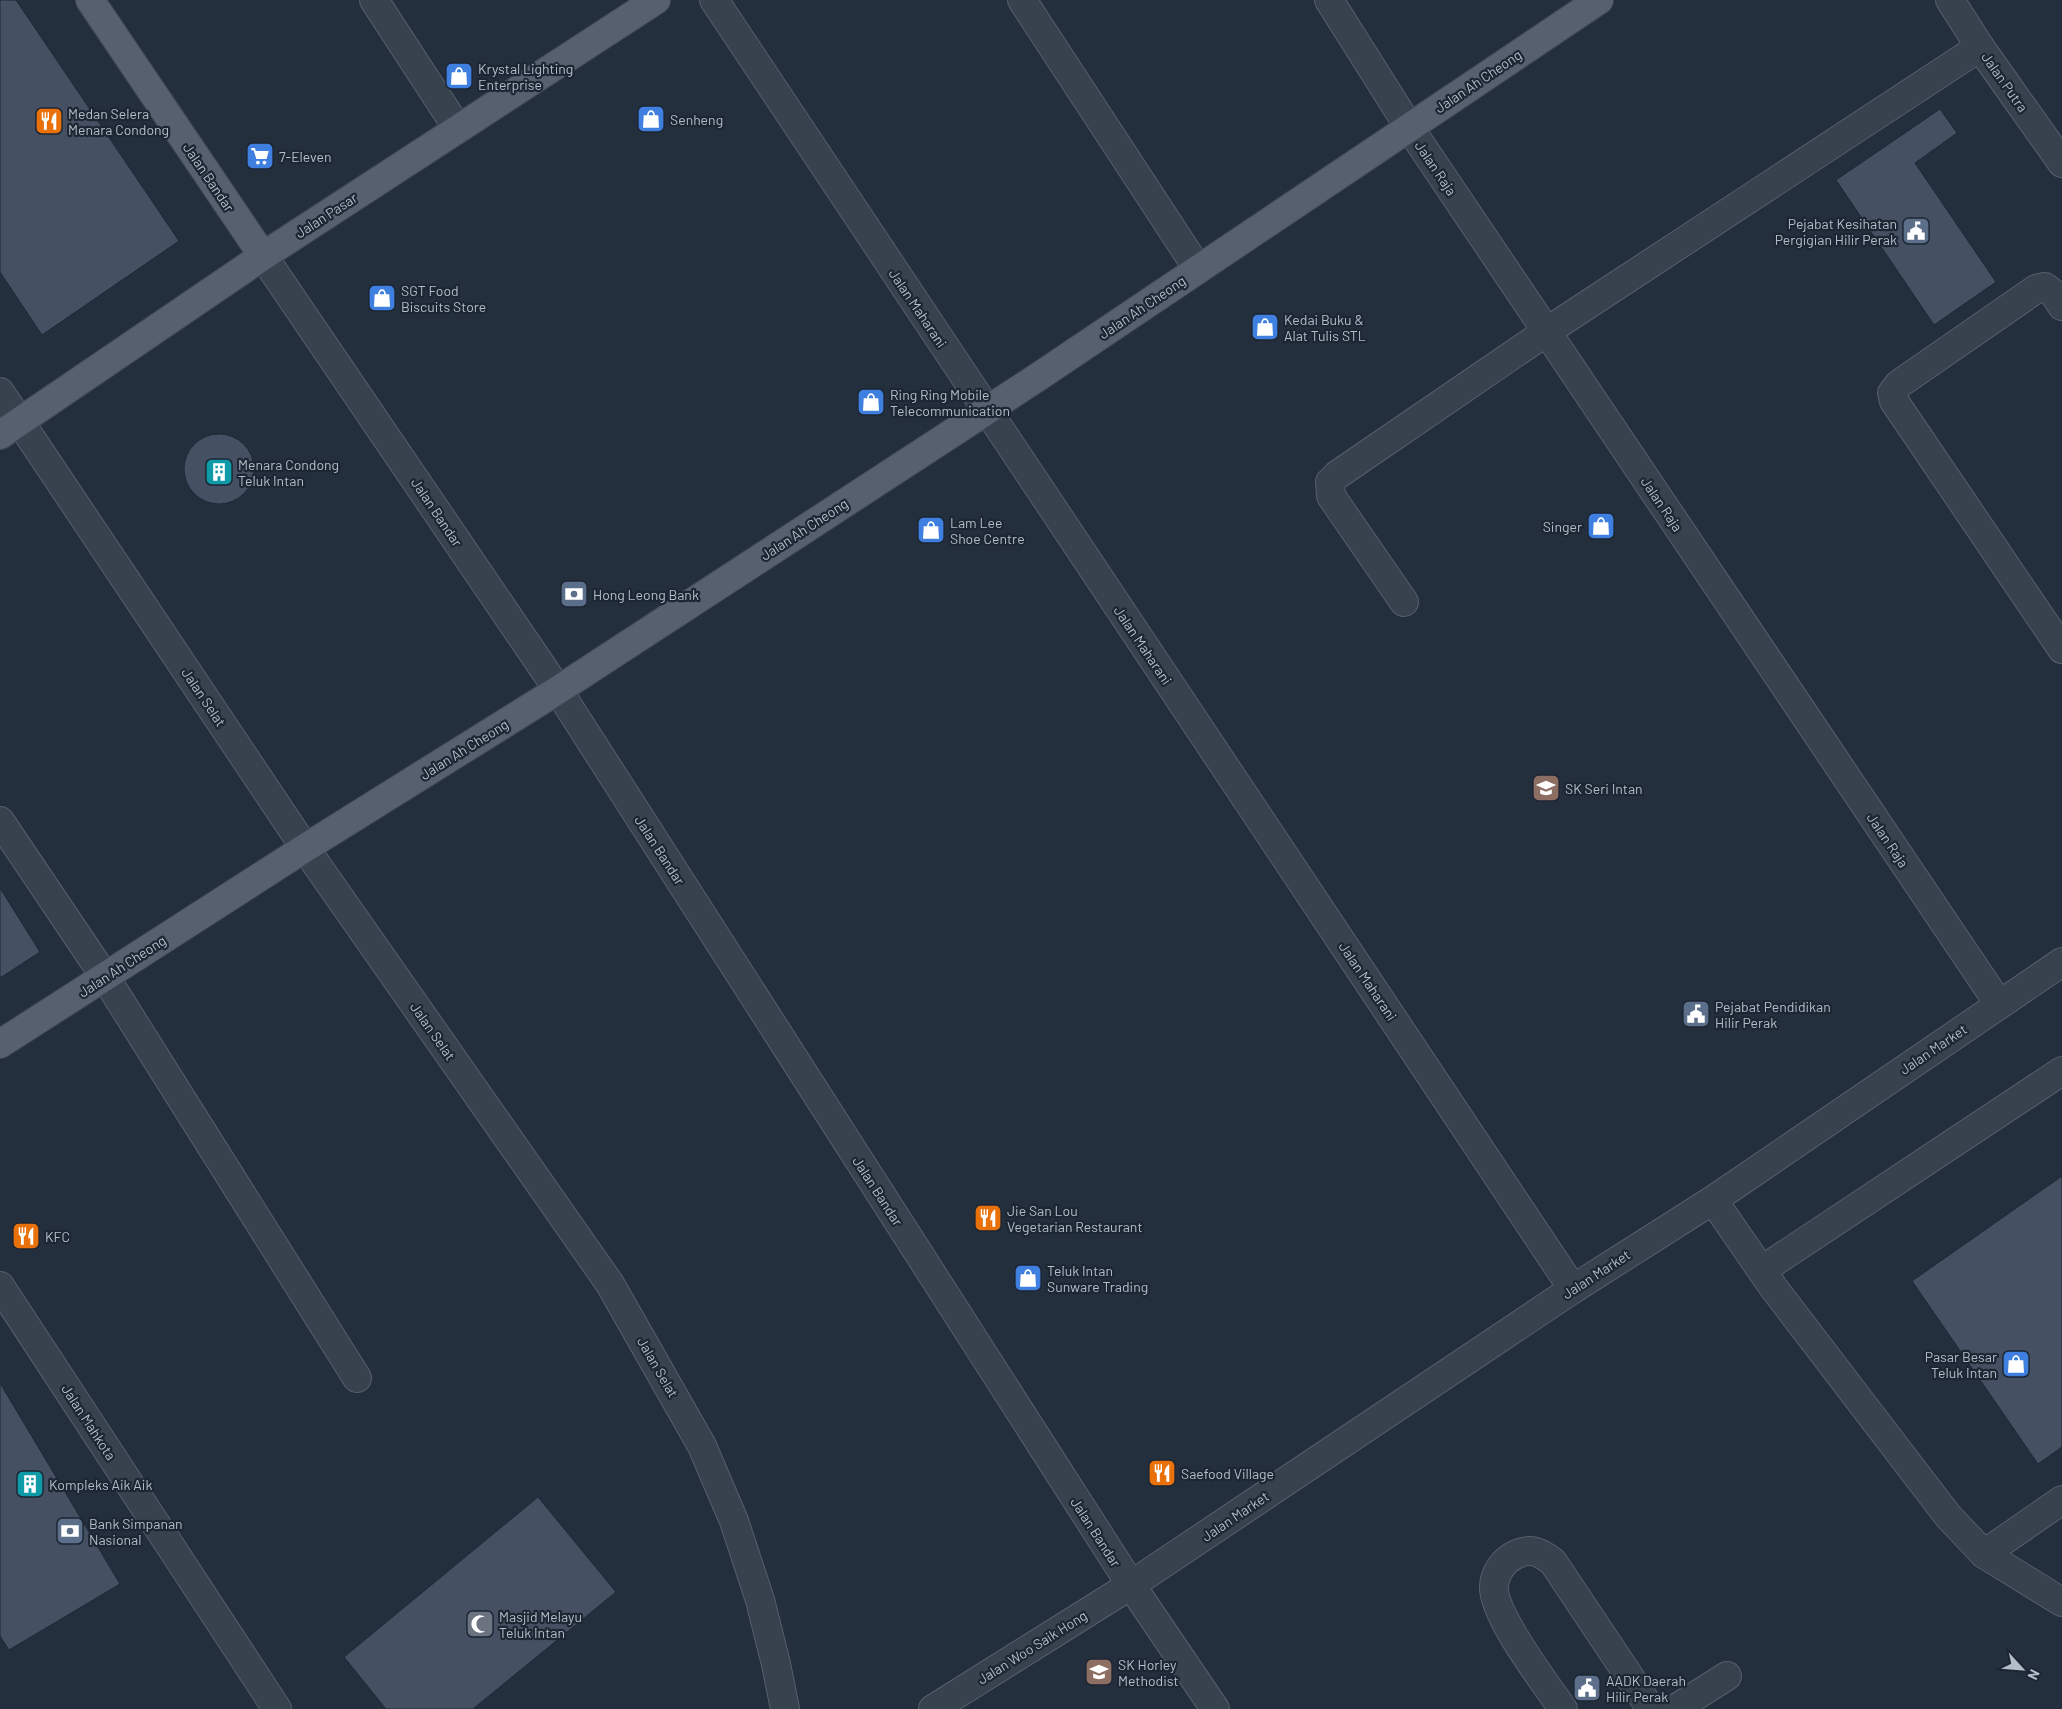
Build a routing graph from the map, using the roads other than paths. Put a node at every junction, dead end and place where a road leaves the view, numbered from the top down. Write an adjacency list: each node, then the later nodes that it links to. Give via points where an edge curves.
1 (90, 0): 13 (main road, Jalan Bandar)
2 (374, 0): 11 (street)
3 (656, 0): 11 (main road, Jalan Pasar)
4 (714, 0): 18 (street, Jalan Maharani)
5 (1022, 0): 14 (street)
6 (1329, 0): 10 (street, Jalan Raja)
7 (1599, 0): 10 (main road, Jalan Ah Cheong)
8 (1950, 0): 9 (street, Jalan Putra)
9 (1980, 47): 12 (street, Jalan Putra); 16 (street)
10 (1409, 127): 14 (main road, Jalan Ah Cheong); 16 (street, Jalan Raja)
11 (458, 129): 13 (main road, Jalan Pasar)
12 (2062, 164)
13 (263, 256): 19 (main road, Jalan Pasar); 22 (street, Jalan Bandar)
14 (1198, 269): 18 (main road, Jalan Ah Cheong)
15 (2062, 306): 21 (street, via 2046,287 2036,289 1899,384 1892,393 1894,401)
16 (1546, 332): 20 (street, via 1330,482 1331,496); 27 (street, Jalan Raja)
17 (0, 392): 19 (street, Jalan Selat)
18 (986, 410): 22 (main road, Jalan Ah Cheong); 33 (street, Jalan Maharani)
19 (10, 429): 24 (street, Jalan Selat)
20 (1404, 602)
21 (2062, 649)
22 (558, 690): 24 (main road, Jalan Ah Cheong); 37 (street, Jalan Bandar)
23 (0, 821): 26 (street)
24 (305, 848): 26 (main road, Jalan Ah Cheong); 41 (street, Jalan Selat, via 610,1284 698,1437 734,1521 760,1600)
25 (2062, 962): 27 (street, Jalan Market)
26 (105, 977): 28 (main road, Jalan Ah Cheong); 34 (street)
27 (1999, 1004): 30 (street, Jalan Market)
28 (0, 1044)
29 (2062, 1071): 31 (street)
30 (1713, 1200): 31 (street); 33 (street, Jalan Market)
31 (1762, 1270): 36 (street, via 1948,1516)
32 (0, 1286): 40 (street, Jalan Mahkota)
33 (1573, 1289): 37 (street, Jalan Market)
34 (357, 1378)
35 (2062, 1500): 36 (street)
36 (1984, 1554): 38 (street)
37 (1131, 1585): 42 (street, Jalan Woo Saik Hong); 43 (street, Jalan Bandar)
38 (2062, 1602)
39 (1727, 1676): 46 (street)
40 (277, 1709)
41 (784, 1709)
42 (932, 1709)
43 (1215, 1709)
44 (1563, 1709): 45 (street, via 1514,1636 1496,1601 1494,1585 1499,1570 1509,1557 1524,1550 1540,1552 1553,1562)
45 (1651, 1709)
46 (1675, 1709)

